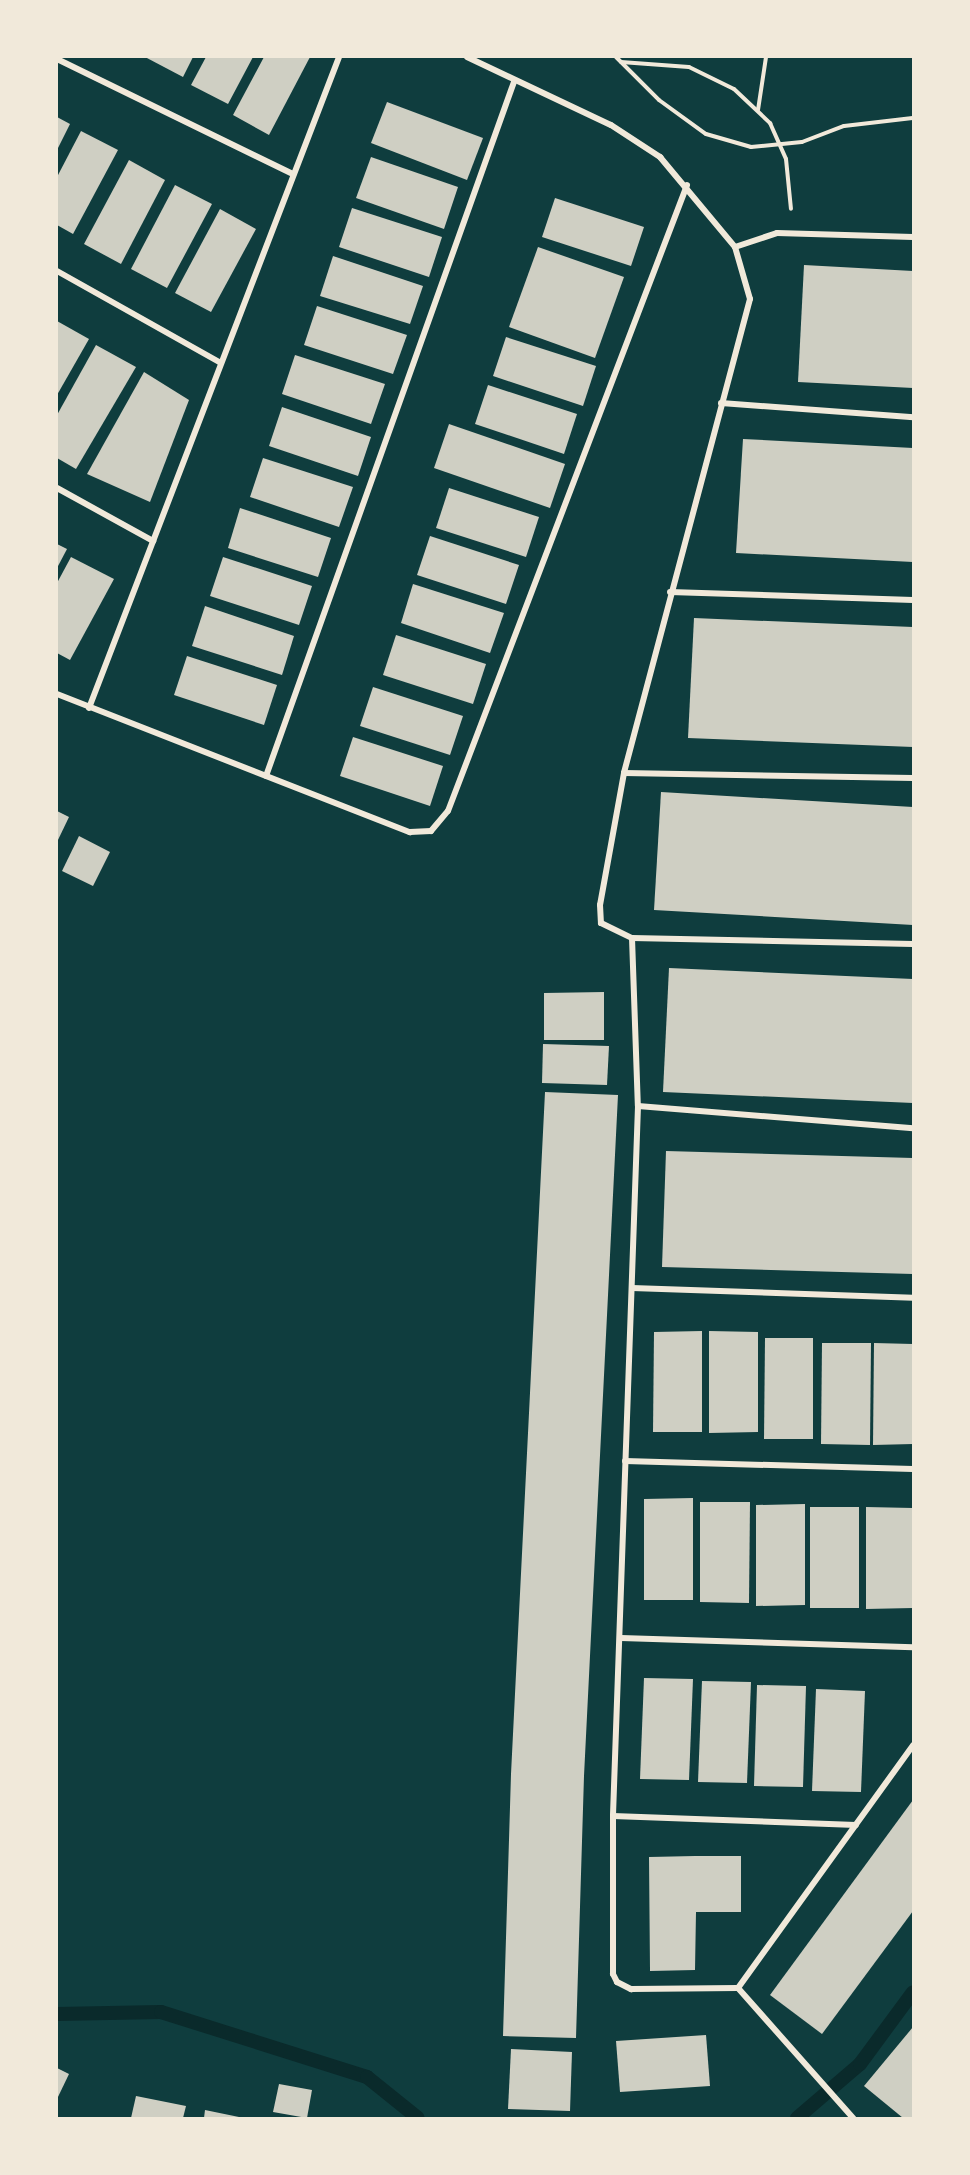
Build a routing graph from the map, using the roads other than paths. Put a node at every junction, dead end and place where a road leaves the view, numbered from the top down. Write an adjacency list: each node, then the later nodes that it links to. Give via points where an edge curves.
1 (339, 57): 5 (street)
2 (466, 57): 4 (street)
3 (57, 58): 5 (street)
4 (514, 82): 6 (street, via 611,125 660,157); 20 (street)
5 (293, 174): 10 (street)
6 (687, 186): 8 (street); 20 (street, via 441,823 431,831 410,832)
7 (913, 237): 8 (street, via 787,233)
8 (735, 247): 11 (street, via 750,299)
9 (57, 271): 10 (street)
10 (221, 363): 14 (street)
11 (721, 403): 12 (street); 15 (street)
12 (913, 417)
13 (57, 488): 14 (street)
14 (153, 541): 18 (street)
15 (670, 592): 16 (street); 19 (street)
16 (913, 600)
17 (57, 694): 18 (street)
18 (89, 708): 20 (street)
19 (624, 773): 21 (street); 22 (street, via 600,905 601,923)
20 (266, 776)
21 (913, 778)
22 (632, 939): 23 (street); 24 (street)
23 (913, 944)
24 (638, 1106): 25 (street); 26 (street)
25 (913, 1128)
26 (632, 1288): 27 (street); 28 (street)
27 (913, 1298)
28 (625, 1461): 29 (street); 30 (street)
29 (913, 1469)
30 (621, 1638): 31 (street); 33 (street)
31 (913, 1647)
32 (913, 1745): 34 (street)
33 (613, 1816): 34 (street); 35 (street, via 612,1966 617,1982 631,1989)
34 (856, 1825): 35 (street)
35 (738, 1988): 36 (street)
36 (853, 2118)

